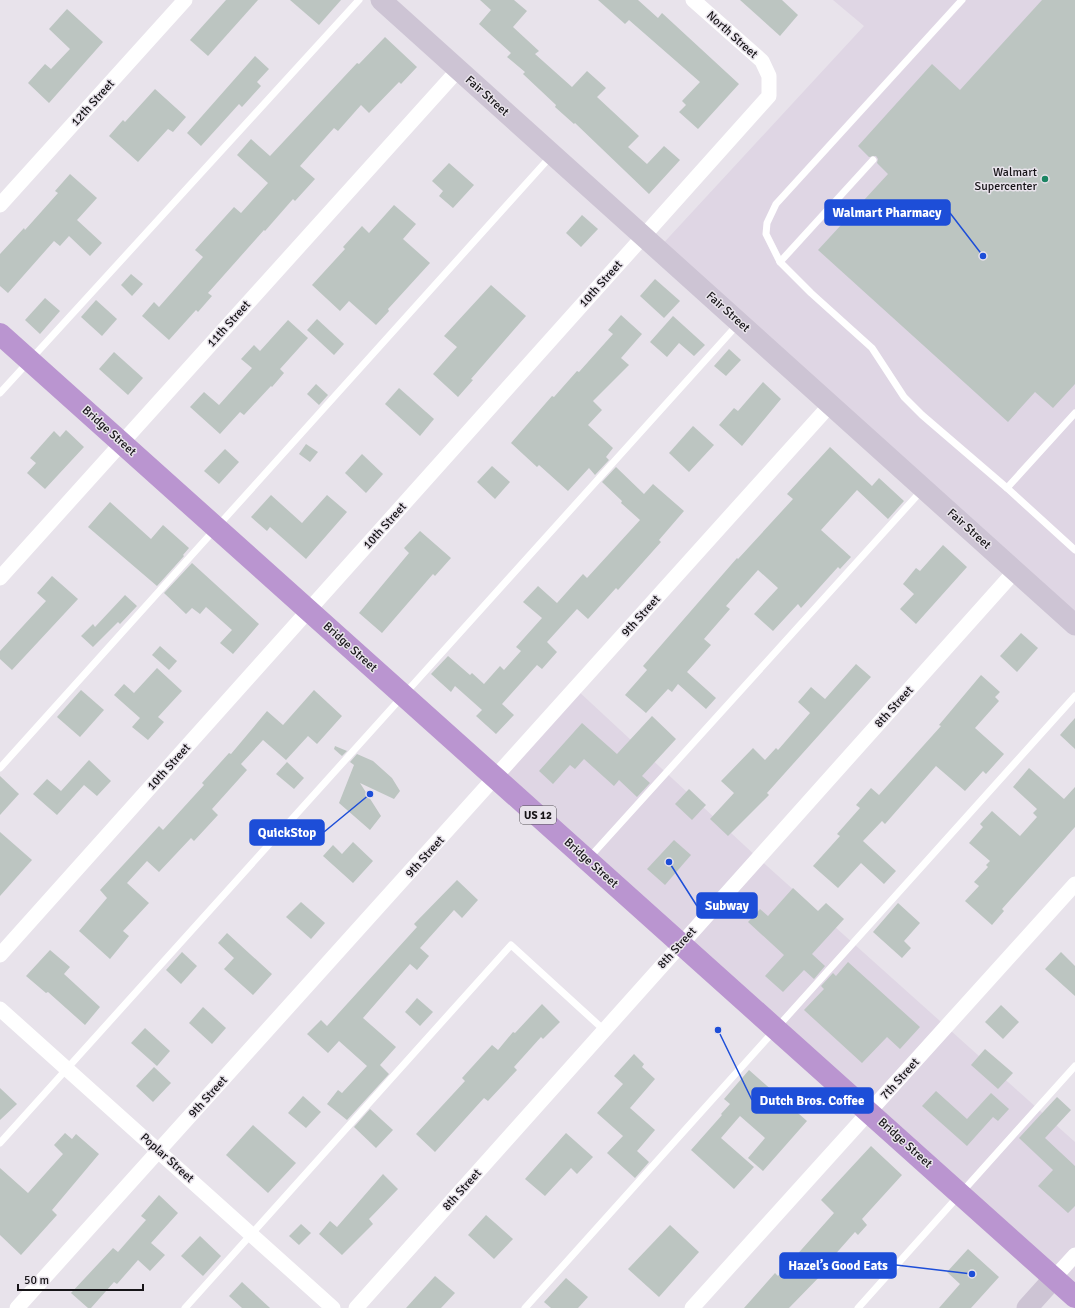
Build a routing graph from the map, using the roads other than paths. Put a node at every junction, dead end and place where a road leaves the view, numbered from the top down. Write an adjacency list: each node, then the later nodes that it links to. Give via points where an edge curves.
1 (185, 0): 10 (street, 12th Street)
2 (359, 0): 15 (lane)
3 (381, 0): 6 (street, Fair Street)
4 (694, 0): 7 (street, North Street, via 762,61 769,76)
5 (962, 0): 12 (lane, via 776,204 767,223 766,234)
6 (458, 70): 8 (street, Fair Street); 19 (street, 11th Street)
7 (769, 96): 11 (street, 10th Street)
8 (552, 154): 11 (street, Fair Street); 22 (lane)
9 (873, 160): 12 (lane)
10 (0, 205)
11 (643, 236): 13 (street, Fair Street); 26 (street, 10th Street)
12 (780, 262): 21 (lane, via 810,293 872,348 904,397 917,410)
13 (739, 322): 17 (street, Fair Street); 28 (lane)
14 (0, 334): 15 (highway, Bridge Street / US 12)
15 (30, 360): 16 (lane); 19 (highway, Bridge Street / US 12)
16 (0, 393)
17 (831, 404): 20 (street, Fair Street); 31 (street, 9th Street)
18 (1075, 413): 21 (lane)
19 (122, 443): 22 (highway, Bridge Street / US 12); 25 (street, 11th Street)
20 (923, 488): 24 (street, Fair Street); 32 (lane)
21 (1007, 488): 23 (lane)
22 (217, 528): 26 (highway, Bridge Street / US 12); 30 (lane)
23 (1075, 550)
24 (1015, 571): 27 (street, Fair Street); 34 (street, 8th Street)
25 (0, 578)
26 (310, 610): 28 (highway, Bridge Street / US 12); 35 (street, 10th Street)
27 (1075, 625)
28 (404, 695): 31 (highway, Bridge Street / US 12); 40 (lane)
29 (1075, 696): 37 (lane)
30 (0, 768)
31 (496, 778): 32 (highway, Bridge Street / US 12); 43 (street, 9th Street)
32 (587, 859): 34 (highway, Bridge Street / US 12)
33 (1075, 884): 41 (street, 7th Street)
34 (681, 944): 37 (highway, Bridge Street / US 12); 38 (street, 8th Street)
35 (0, 955)
36 (0, 1009): 40 (street, Poplar Street)
37 (776, 1029): 41 (highway, Bridge Street / US 12); 53 (lane)
38 (604, 1030): 45 (lane, via 511,945); 52 (street, 8th Street)
39 (1075, 1066): 44 (lane)
40 (67, 1068): 42 (lane); 43 (street, Poplar Street)
41 (870, 1112): 44 (highway, Bridge Street / US 12); 54 (street, 7th Street)
42 (0, 1143)
43 (159, 1151): 45 (street, Poplar Street); 49 (street, 9th Street)
44 (960, 1194): 47 (highway, Bridge Street / US 12); 55 (lane)
45 (252, 1234): 50 (lane); 51 (street, Poplar Street)
46 (1075, 1255): 47 (street)
47 (1054, 1278): 48 (highway, Bridge Street / US 12); 56 (street)
48 (1075, 1297)
49 (17, 1308)
50 (185, 1308)
51 (333, 1308)
52 (356, 1308)
53 (525, 1308)
54 (692, 1308)
55 (858, 1308)
56 (1027, 1308)

